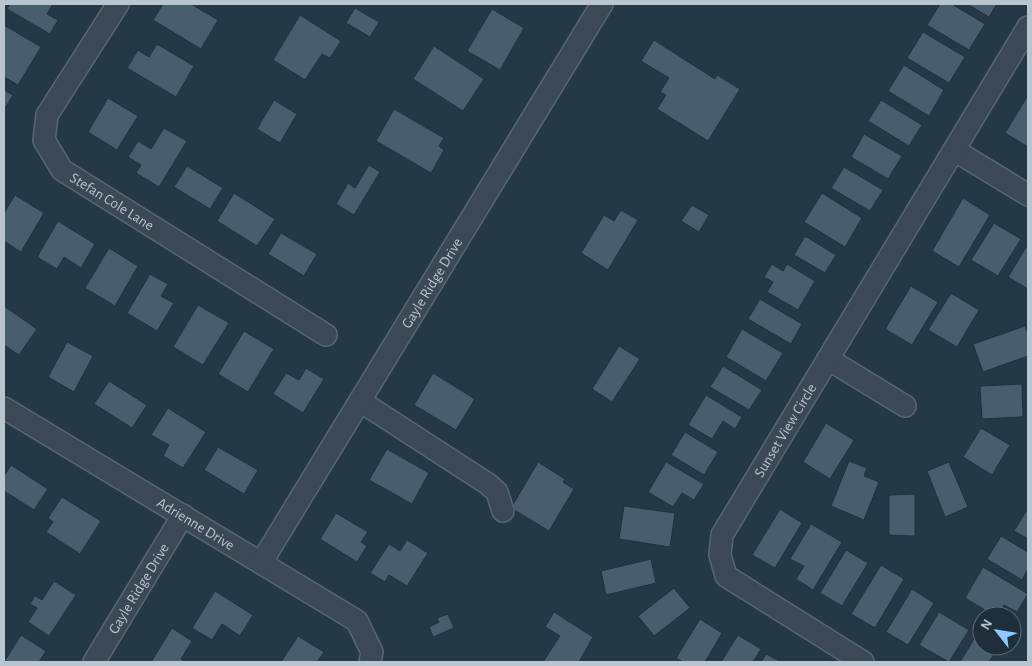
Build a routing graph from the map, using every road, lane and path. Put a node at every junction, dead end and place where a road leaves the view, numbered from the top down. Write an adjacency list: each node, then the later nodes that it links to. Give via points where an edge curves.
1 (118, 4): 6 (street, Stefan Cole Lane, via 47,115 44,140 62,170)
2 (602, 4): 8 (street, Gayle Ridge Drive)
3 (1028, 27): 4 (street, Sunset View Circle)
4 (954, 150): 5 (street); 7 (street, Sunset View Circle)
5 (1028, 195)
6 (326, 335)
7 (828, 359): 9 (street); 16 (street, Sunset View Circle, via 722,535 720,555 726,576)
8 (360, 401): 11 (street, via 488,484 497,492); 13 (street, Gayle Ridge Drive)
9 (906, 406)
10 (4, 408): 12 (street, Adrienne Drive)
11 (503, 511)
12 (183, 515): 13 (street, Adrienne Drive); 15 (street, Gayle Ridge Drive)
13 (261, 563): 14 (street, Adrienne Drive, via 356,621)
14 (371, 657)
15 (94, 662)
16 (863, 662)

